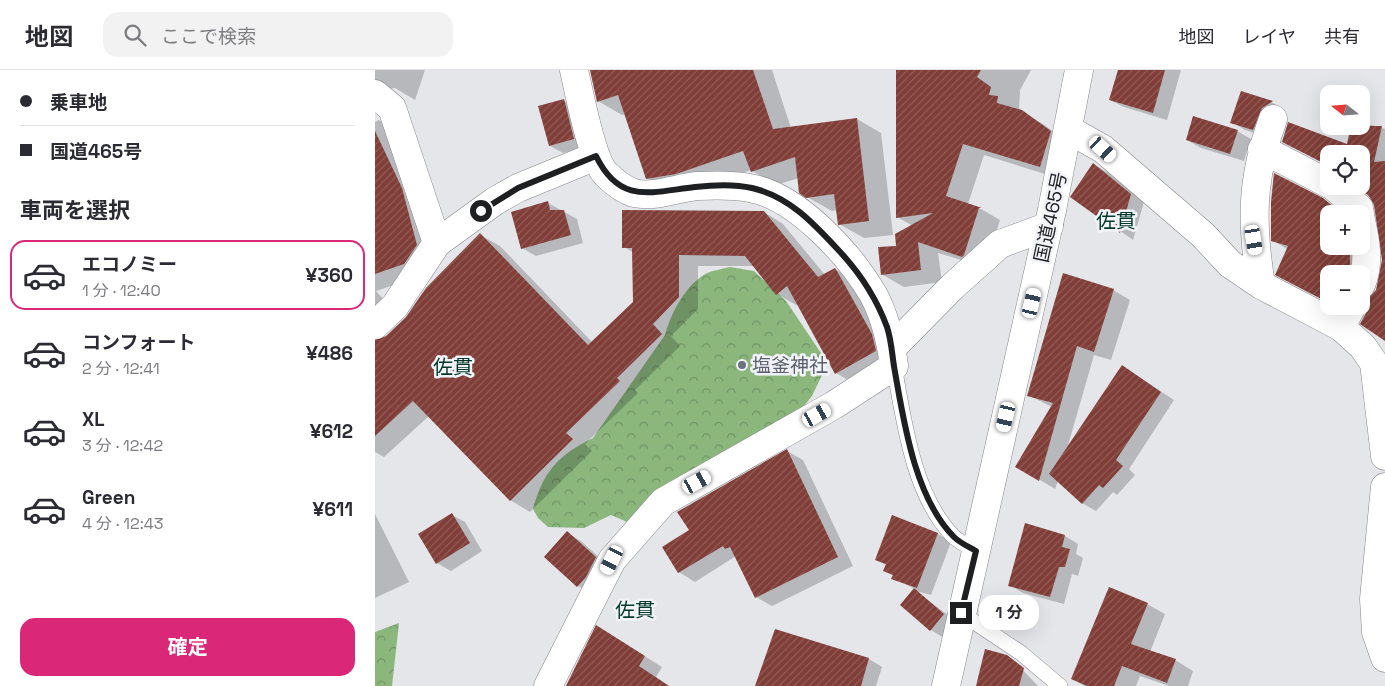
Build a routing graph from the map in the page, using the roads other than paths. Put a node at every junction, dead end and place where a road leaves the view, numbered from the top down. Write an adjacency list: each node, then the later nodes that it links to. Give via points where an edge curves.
1 (574, 70): 7 (main road)
2 (1079, 70): 5 (main road, 国道465号)
3 (375, 94): 12 (main road, via 392,108)
4 (1273, 119): 6 (main road)
5 (1069, 130): 11 (main road, 国道465号); 13 (main road, via 1103,149 1203,236 1230,264)
6 (1262, 149): 8 (main road); 13 (main road, via 1255,192 1254,240)
7 (596, 156): 12 (main road, via 511,192); 16 (main road, via 604,172 634,193 728,186 751,188 781,198 805,215 852,265 873,295 887,329)
8 (1320, 179)
9 (1344, 195): 10 (main road)
10 (1355, 205)
11 (1049, 226): 16 (main road, via 1000,244 952,287); 19 (main road, 国道465号)
12 (437, 243): 15 (main road, via 395,306)
13 (1261, 285): 14 (main road)
14 (1347, 316): 17 (main road, via 1374,363)
15 (375, 325)
16 (893, 357): 19 (lane, via 908,446 936,516 955,538); 22 (main road, via 834,405 663,502 612,560)
17 (1385, 456)
18 (1385, 487): 21 (main road, via 1375,599 1376,632)
19 (976, 551): 20 (main road, 国道465号)
20 (961, 613): 23 (main road, 国道465号); 24 (lane, via 1021,653)
21 (1385, 658)
22 (548, 686)
23 (946, 686)
24 (1060, 686)

